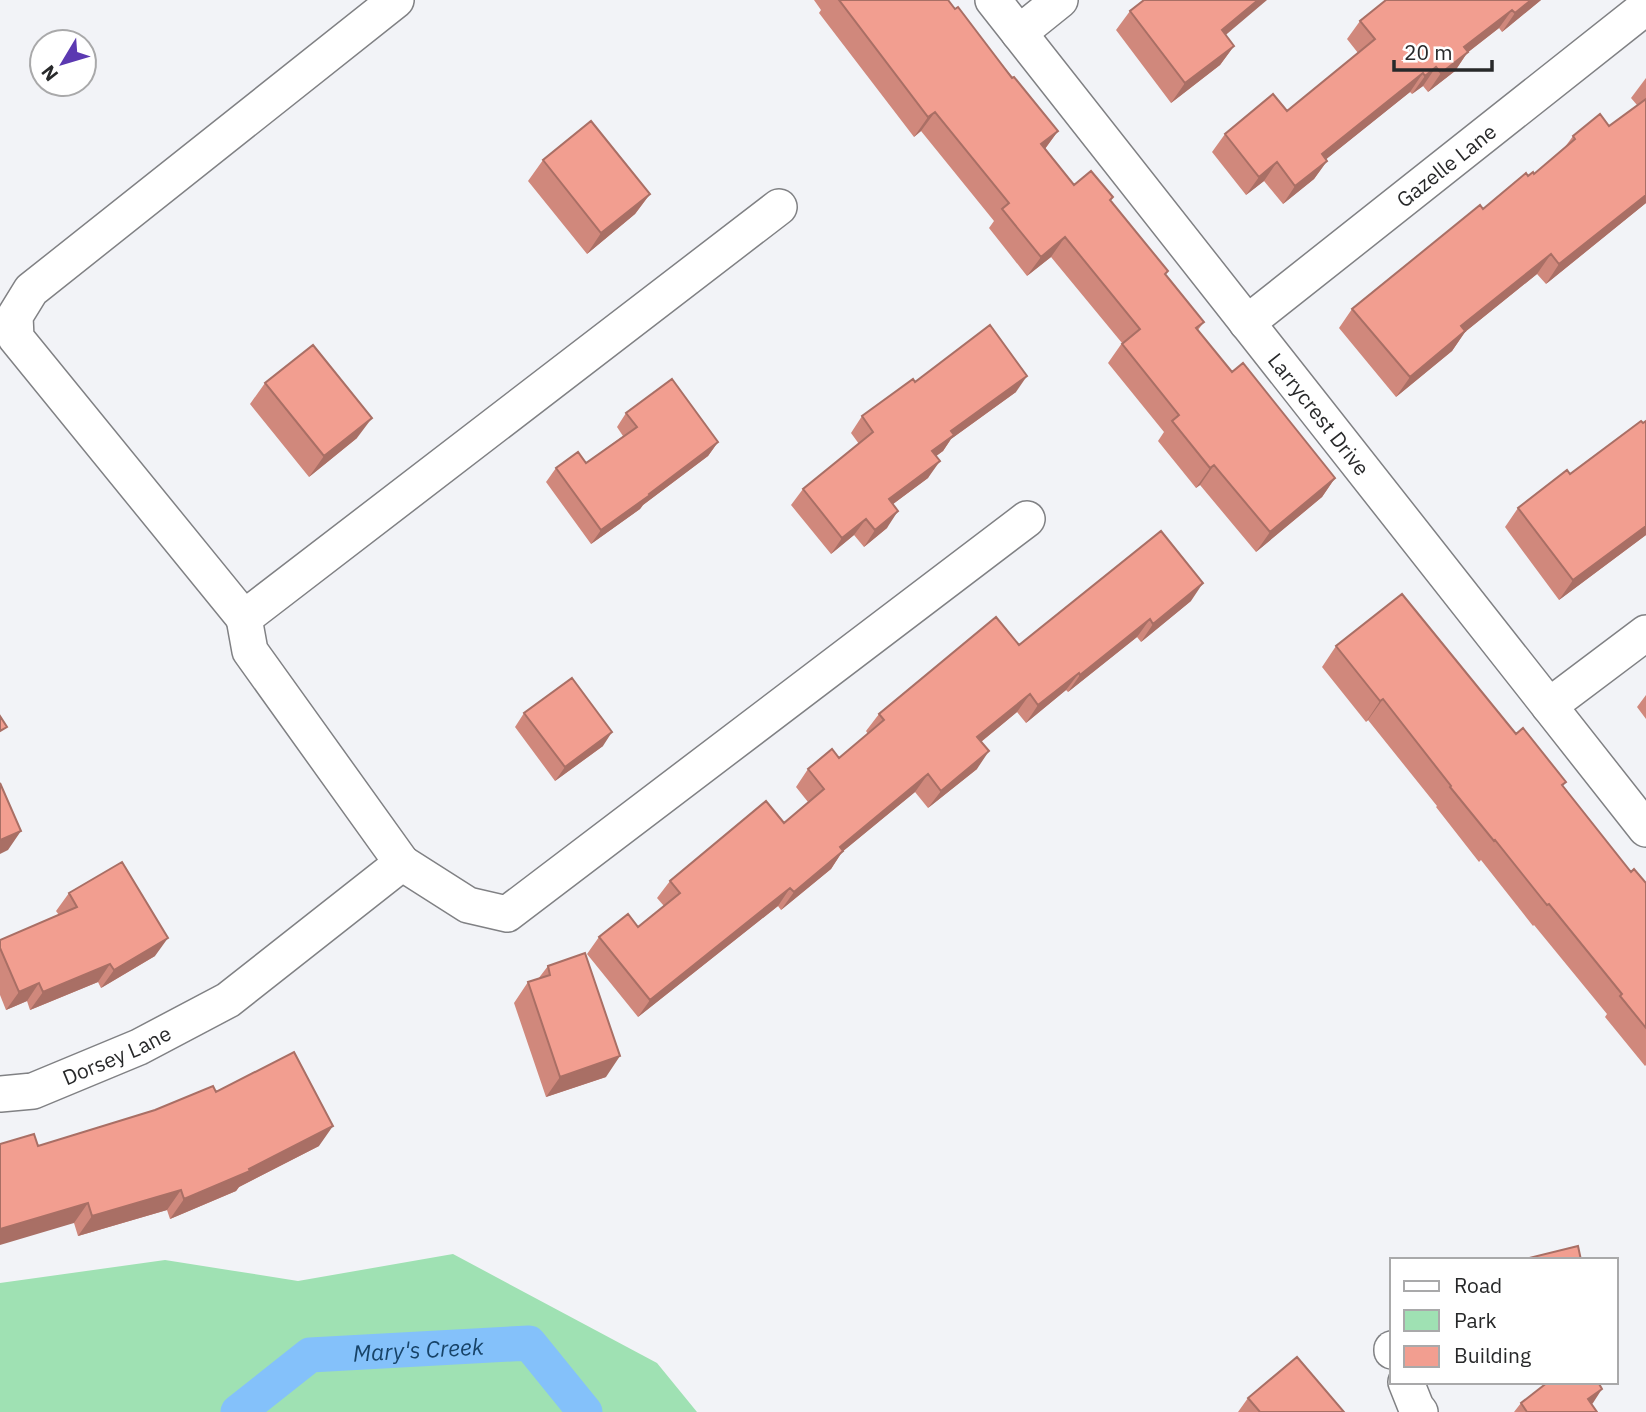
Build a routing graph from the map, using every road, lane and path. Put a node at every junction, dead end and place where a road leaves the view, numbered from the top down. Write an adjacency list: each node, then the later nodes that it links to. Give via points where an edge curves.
1 (396, 0): 7 (street, via 32,290)
2 (993, 0): 5 (street, Larrycrest Drive)
3 (1060, 0): 5 (street)
4 (1646, 7): 8 (street, Gazelle Lane)
5 (1018, 33): 8 (street, Larrycrest Drive)
6 (779, 207): 10 (street)
7 (8, 320): 10 (street, via 16,338)
8 (1247, 323): 12 (street, Larrycrest Drive)
9 (1027, 519): 14 (street, via 507,914 468,905)
10 (244, 618): 14 (street, via 250,651)
11 (1646, 633): 12 (street)
12 (1549, 706): 13 (street, Larrycrest Drive)
13 (1646, 829)
14 (402, 863): 15 (street, Dorsey Lane, via 228,1000 139,1047 33,1091)
15 (0, 1094)
16 (1407, 1384): 17 (street)
17 (1420, 1412)

